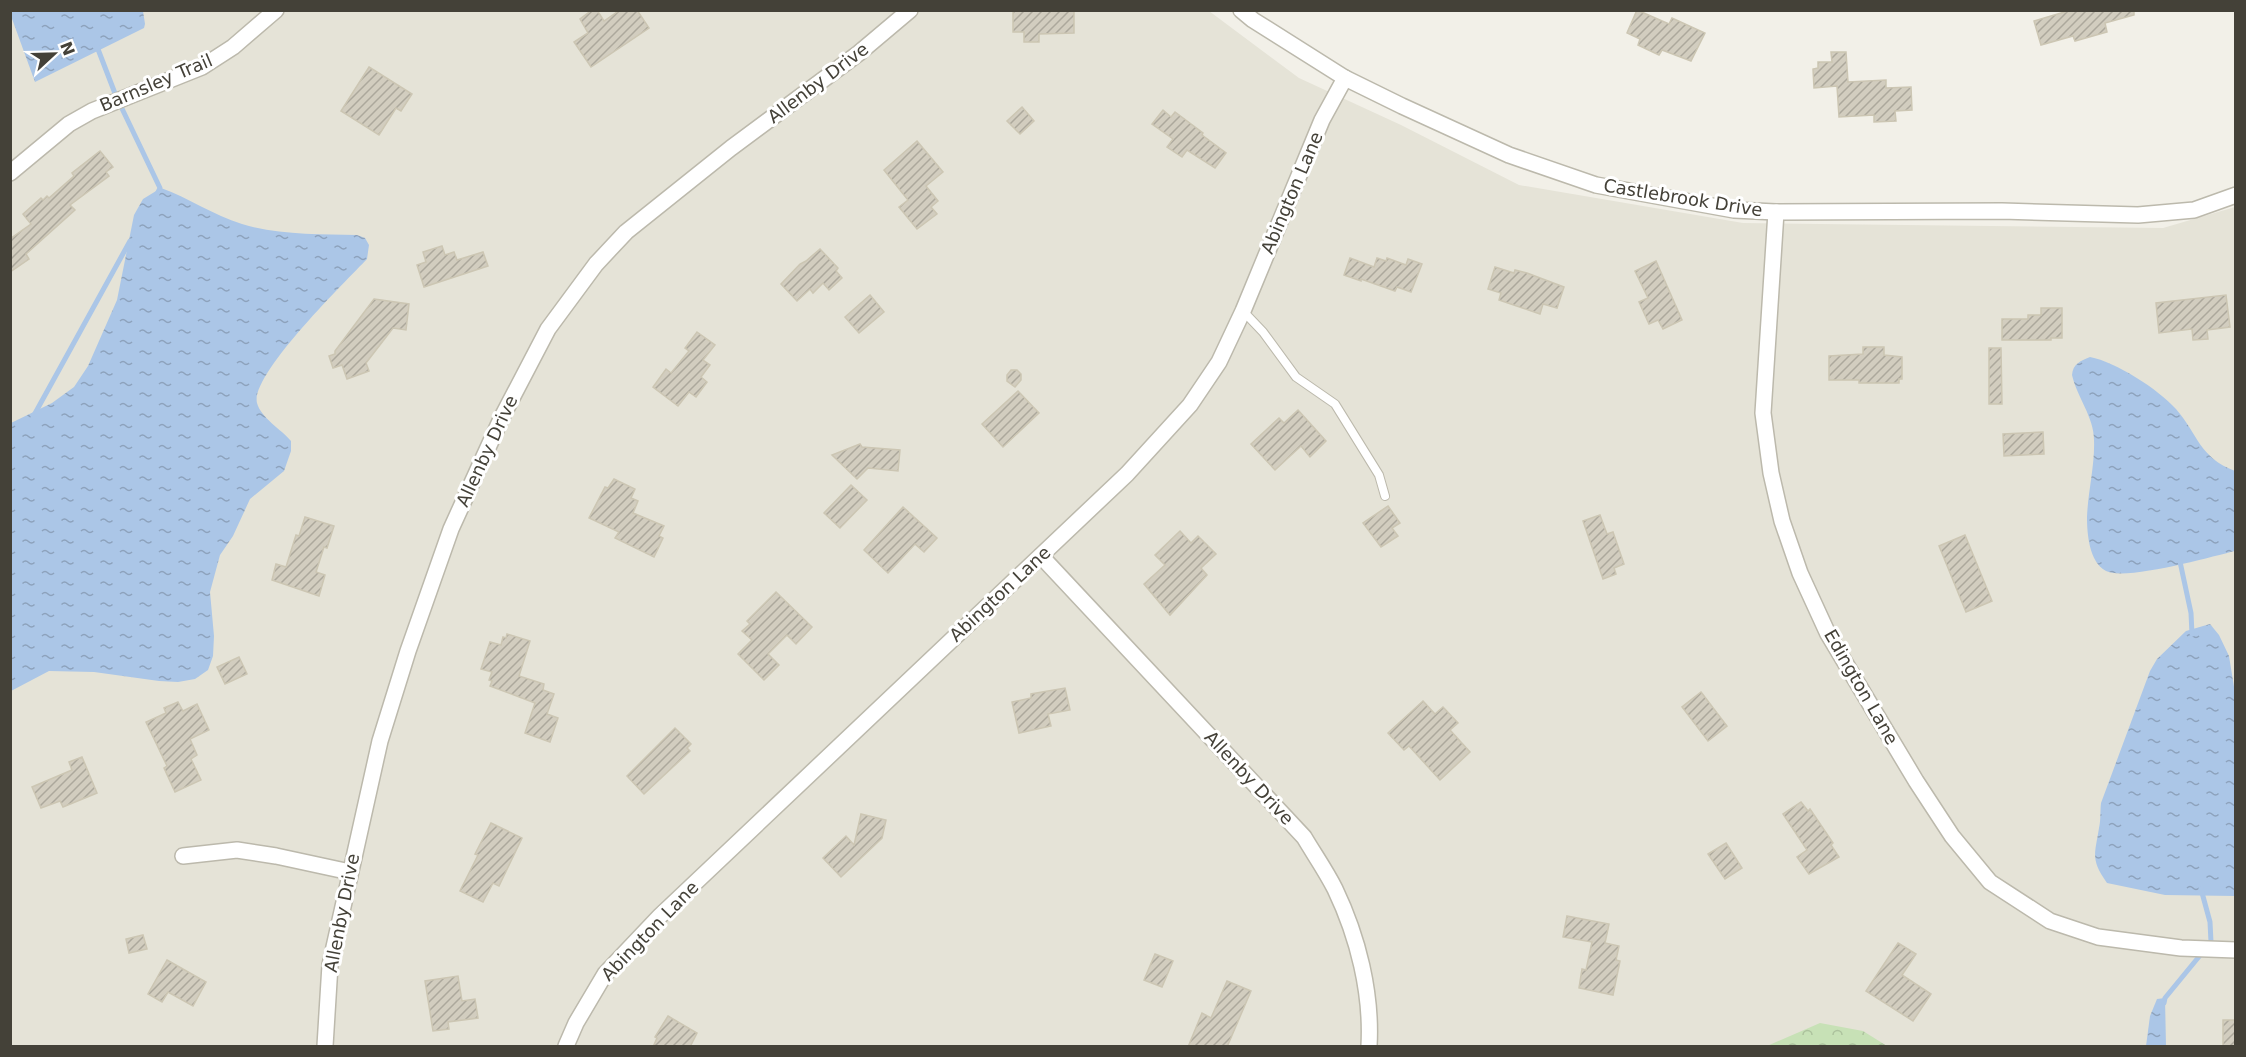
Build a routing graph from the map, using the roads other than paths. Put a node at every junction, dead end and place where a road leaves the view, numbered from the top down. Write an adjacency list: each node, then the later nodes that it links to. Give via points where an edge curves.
1 (276, 10): 5 (street, Barnsley Trail, via 233,47 202,67 69,124)
2 (910, 10): 12 (street, Allenby Drive, via 626,232 596,264 548,329 501,419 451,529 380,741)
3 (1241, 10): 4 (street, Castlebrook Drive)
4 (1345, 78): 7 (street, Castlebrook Drive, via 1509,155 1596,185 1734,210); 8 (street, Abington Lane, via 1322,120)
5 (10, 173)
6 (2235, 195): 7 (street, Castlebrook Drive, via 2194,210 2138,215)
7 (1776, 212): 13 (street, Edington Lane, via 1763,412 1782,521 1828,634 1916,781 1952,836 1990,882 2050,921 2098,937 2181,948)
8 (1243, 311): 9 (lane, via 1296,377 1335,404 1378,475); 10 (street, Abington Lane, via 1219,362 1190,405 1127,474)
9 (1385, 496)
10 (1041, 556): 15 (street, Abington Lane, via 660,916 605,974); 16 (street, Allenby Drive, via 1304,837 1335,889 1359,952)
11 (183, 856): 12 (street, via 237,850)
12 (350, 872): 14 (street, Allenby Drive, via 330,965)
13 (2235, 950)
14 (325, 1047)
15 (566, 1047)
16 (1369, 1047)

